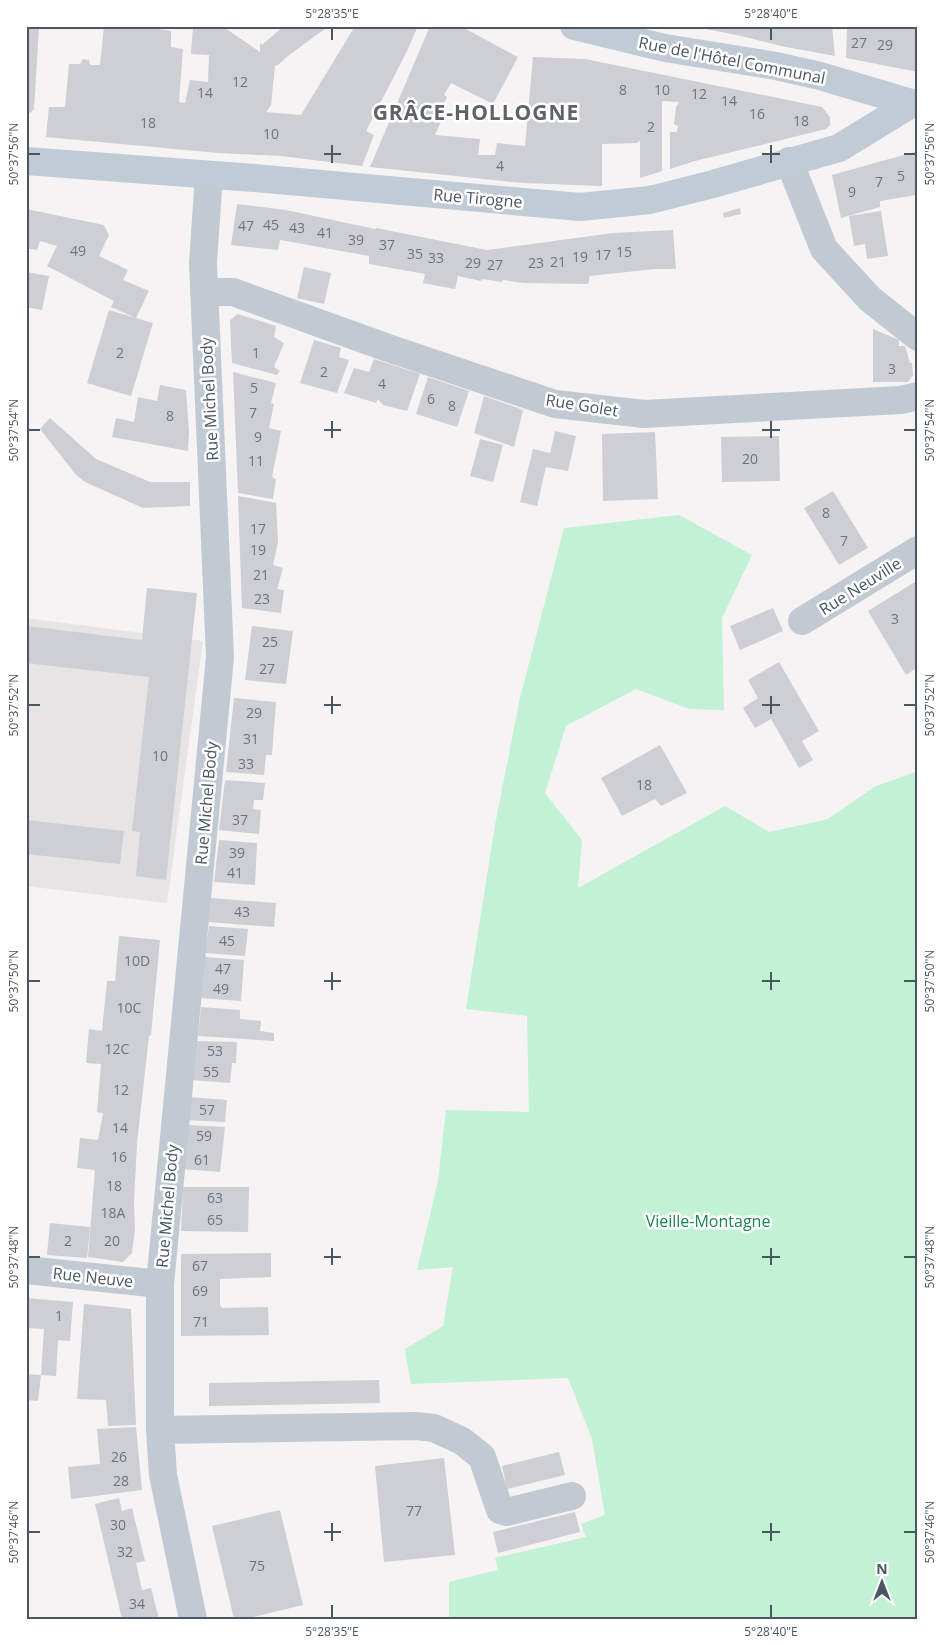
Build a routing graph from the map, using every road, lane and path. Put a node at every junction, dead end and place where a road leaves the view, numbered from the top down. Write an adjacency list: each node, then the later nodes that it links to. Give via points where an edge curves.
1 (574, 26): 2 (street, Rue de l'Hôtel Communal, via 666,48 776,66)
2 (916, 103): 4 (street, Rue Tirogne, via 839,148)
3 (26, 161): 5 (street, Rue Tirogne)
4 (789, 162): 5 (street, Rue Tirogne, via 650,200 580,207); 7 (street, via 824,249 870,299)
5 (209, 175): 6 (street, Rue Michel Body)
6 (204, 292): 8 (street, Rue Golet, via 233,292 555,404 644,414); 12 (street, Rue Michel Body, via 220,657)
7 (918, 337)
8 (912, 401)
9 (918, 550): 10 (street, Rue Neuville)
10 (802, 621)
11 (26, 1270): 12 (street, Rue Neuve)
12 (160, 1284): 13 (street, Rue Michel Body)
13 (160, 1430): 14 (street, via 434,1428 462,1441 482,1456 500,1510 507,1512); 15 (street, Rue Michel Body, via 163,1475)
14 (572, 1496)
15 (193, 1619)

